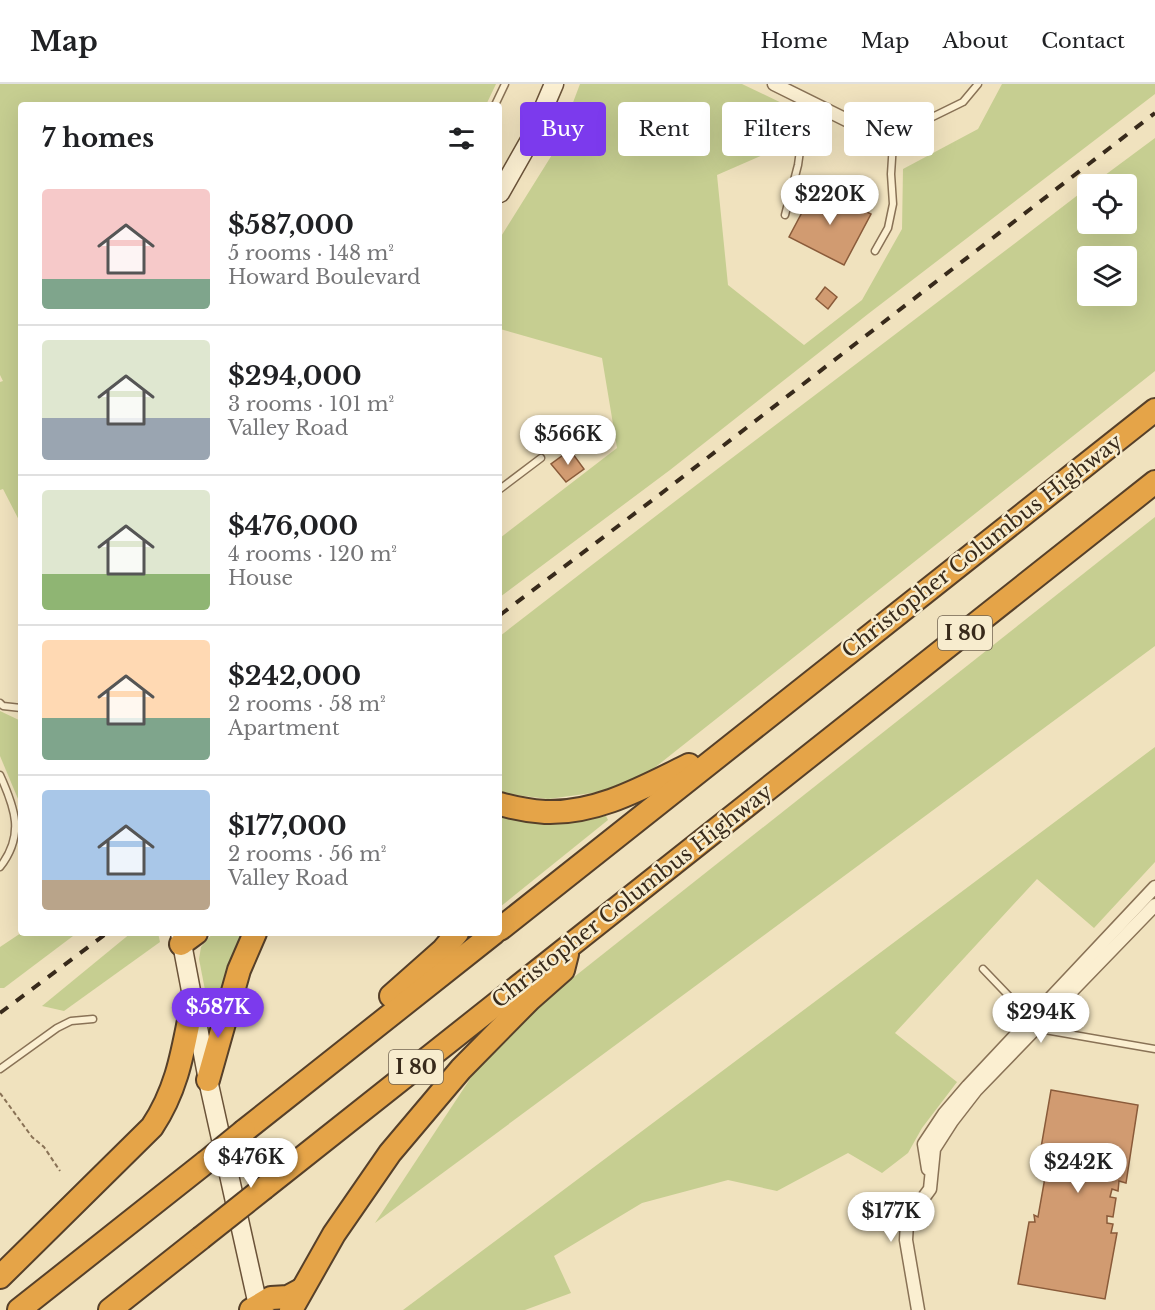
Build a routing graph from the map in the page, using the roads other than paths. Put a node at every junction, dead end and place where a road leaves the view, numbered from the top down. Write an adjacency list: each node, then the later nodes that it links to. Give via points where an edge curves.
1 (504, 84): 6 (lane)
2 (554, 84): 10 (main road, via 530,140)
3 (776, 84): 5 (street)
4 (978, 84): 7 (lane, via 963,102)
5 (807, 100): 8 (street); 11 (lane, via 798,165)
6 (496, 102)
7 (934, 116)
8 (844, 118)
9 (892, 156): 12 (lane, via 893,204 888,228)
10 (502, 190)
11 (785, 215)
12 (875, 251)
13 (1155, 410): 19 (highway, Christopher Columbus Highway / I 80)
14 (541, 458): 16 (lane)
15 (1155, 482): 30 (highway, Christopher Columbus Highway / I 80)
16 (502, 487)
17 (0, 703): 18 (lane)
18 (18, 708)
19 (730, 745): 21 (highway, via 602,804 546,812); 25 (highway, Christopher Columbus Highway / I 80)
20 (0, 775): 22 (lane, via 17,828 14,844)
21 (502, 804)
22 (0, 867)
23 (1155, 887): 34 (street)
24 (1155, 905): 34 (street)
25 (502, 926)
26 (254, 936): 38 (highway, via 239,970)
27 (454, 936): 35 (highway, via 386,1000)
28 (490, 936): 35 (highway, I 80)
29 (186, 937): 32 (main road)
30 (568, 947): 40 (highway, via 563,970 461,1069 390,1153 334,1234); 43 (highway, Christopher Columbus Highway / I 80, bridge)
31 (983, 969): 34 (lane)
32 (192, 1005): 38 (main road); 39 (highway, via 175,1083 152,1127)
33 (93, 1019): 37 (lane, via 71,1021 57,1028)
34 (1034, 1022): 36 (lane, via 1045,1030); 44 (street, via 968,1086 924,1144 930,1189 910,1215 906,1230)
35 (375, 1028): 42 (highway, I 80, bridge)
36 (1155, 1049)
37 (0, 1069)
38 (208, 1080): 41 (main road)
39 (0, 1277)
40 (296, 1300): 41 (highway, via 271,1298)
41 (256, 1308)
42 (19, 1310)
43 (110, 1310)
44 (918, 1310)

